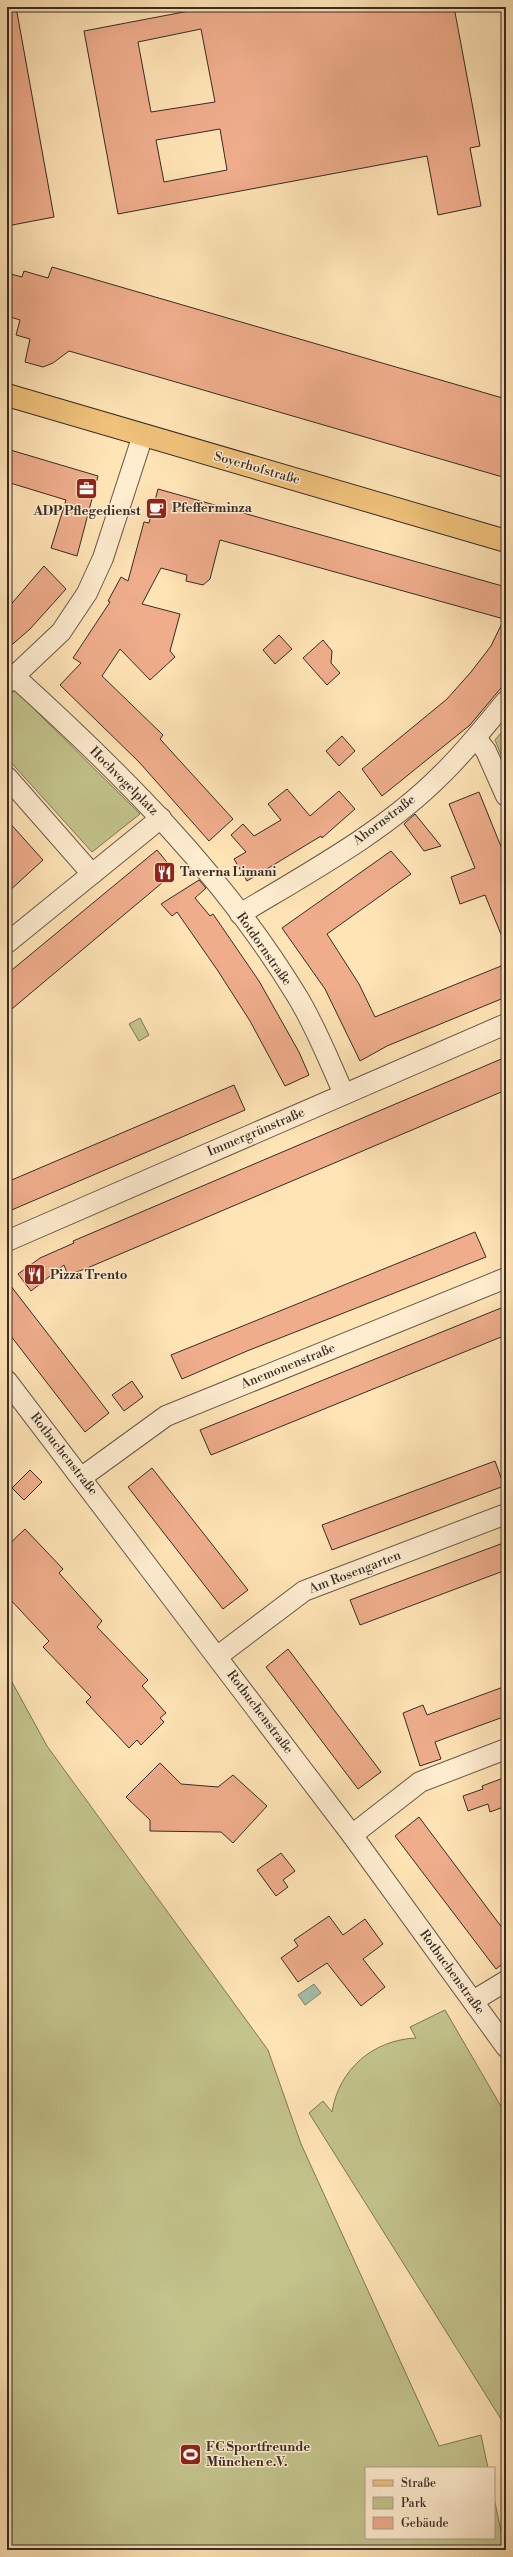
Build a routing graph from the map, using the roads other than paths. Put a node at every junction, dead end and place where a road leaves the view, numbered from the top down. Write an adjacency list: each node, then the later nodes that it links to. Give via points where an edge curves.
1 (7, 395): 2 (main road, Soyerhofstraße)
2 (143, 435): 3 (main road, Soyerhofstraße); 4 (street, via 103,558 87,593 61,632)
3 (506, 542)
4 (11, 680): 9 (street, Hochvogelplatz, via 69,726)
5 (506, 701): 6 (street, Ahornstraße)
6 (476, 738): 8 (street, via 486,751); 11 (street, Ahornstraße, via 441,775 394,814 337,855)
7 (7, 777): 10 (street)
8 (506, 796)
9 (161, 818): 10 (street, Hochvogelplatz); 11 (street, Rotdornstraße)
10 (92, 874): 12 (street, Hochvogelplatz)
11 (240, 914): 14 (street, Rotdornstraße, via 297,997)
12 (7, 943)
13 (506, 1024): 14 (street, Immergrünstraße)
14 (344, 1094): 15 (street, Immergrünstraße)
15 (7, 1241)
16 (506, 1278): 18 (street, Anemonenstraße, via 166,1416)
17 (7, 1381): 18 (street, Rotbuchenstraße)
18 (82, 1477): 20 (street, Rotbuchenstraße)
19 (506, 1514): 20 (street, Am Rosengarten, via 304,1591)
20 (218, 1656): 22 (street, Rotbuchenstraße)
21 (506, 1749): 22 (street, via 420,1782)
22 (352, 1835): 24 (street, Rotbuchenstraße)
23 (506, 1982): 24 (street)
24 (473, 2001): 25 (street, Rotbuchenstraße)
25 (506, 2047)

